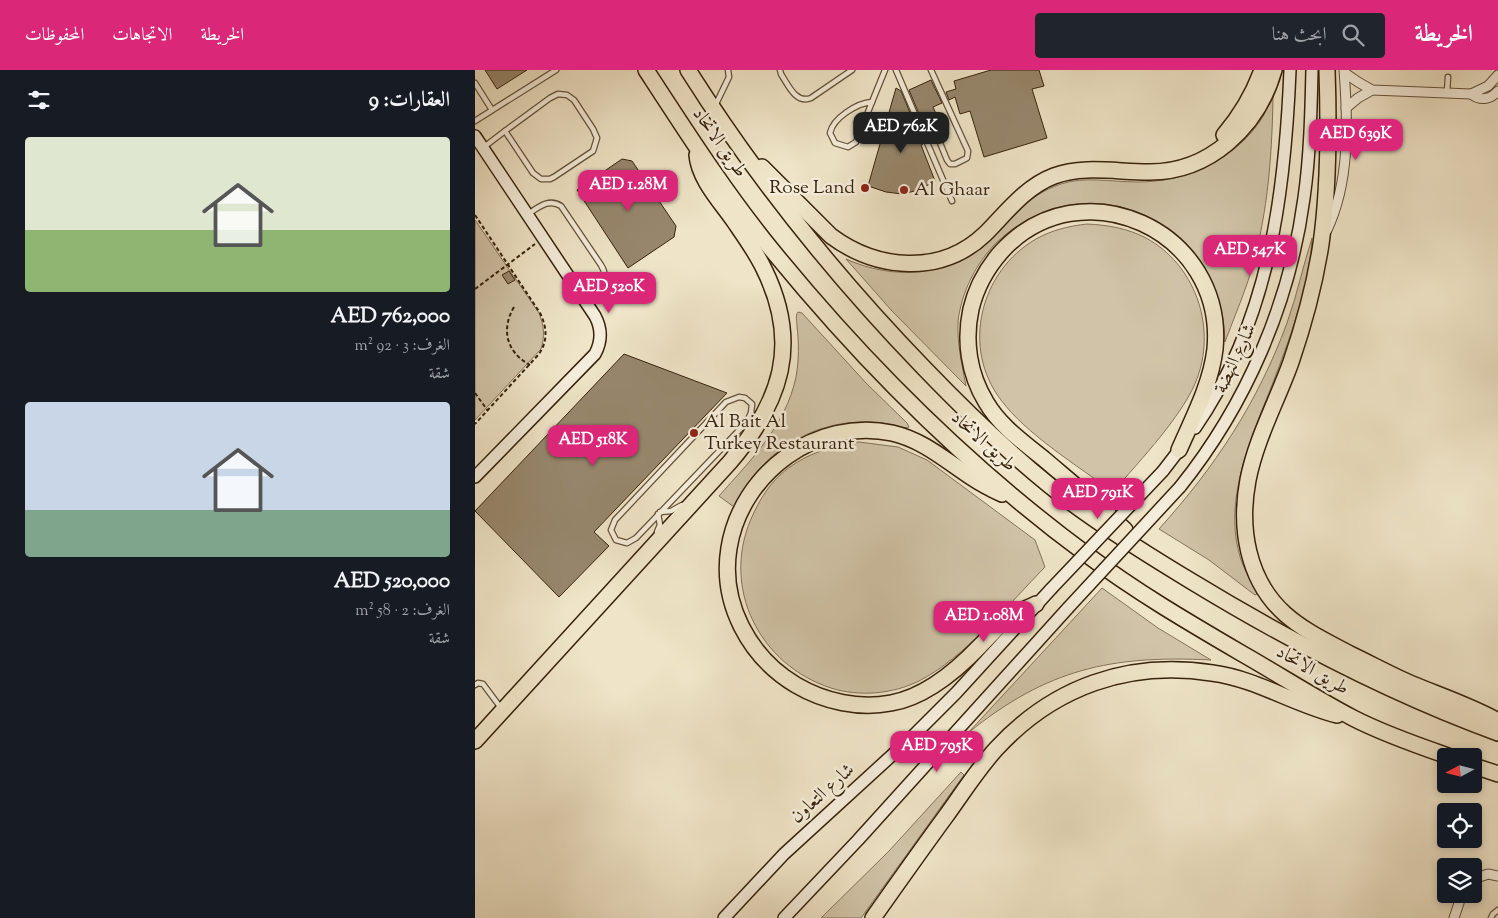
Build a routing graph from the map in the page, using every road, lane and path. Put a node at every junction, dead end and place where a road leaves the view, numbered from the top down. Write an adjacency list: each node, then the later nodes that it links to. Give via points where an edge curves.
1 (556, 70): 26 (lane)
2 (646, 70): 33 (highway, طريق الاتحاد)
3 (688, 70): 25 (highway, طريق الاتحاد)
4 (729, 70): 25 (lane, via 729,77)
5 (780, 70): 6 (lane, via 797,97 805,100)
6 (852, 70)
7 (885, 70): 23 (lane)
8 (895, 70): 35 (lane)
9 (931, 70): 30 (lane, via 968,156 950,164)
10 (1262, 70): 34 (highway, via 1254,93 1223,136)
11 (1274, 70): 34 (highway, via 1264,97 1250,120)
12 (1290, 70): 48 (main road, شارع النهضة, via 1279,208 1258,297 1232,362 1199,422)
13 (1312, 70): 71 (main road, شارع النهضة, bridge, via 1305,197 1286,283 1241,393 1197,465)
14 (1327, 70): 39 (highway, via 1329,125)
15 (1345, 71): 19 (street); 24 (street)
16 (1498, 75): 21 (street, via 1488,86)
17 (1447, 77): 20 (lane)
18 (475, 83): 26 (lane)
19 (1372, 90): 20 (street); 24 (street)
20 (1447, 92): 21 (street)
21 (1471, 94): 22 (street, via 1480,99)
22 (1497, 94)
23 (872, 102): 23 (lane, via 857,142 848,147 835,143 830,133 832,127 853,107)
24 (1346, 108): 39 (street, via 1342,177 1335,210)
25 (713, 109): 31 (highway, طريق الاتحاد)
26 (492, 110): 27 (lane)
27 (475, 121)
28 (505, 132): 28 (lane, via 551,98 563,94 574,100 596,134 597,142 589,154 545,180 537,177); 32 (lane)
29 (475, 136): 32 (main road)
30 (938, 138)
31 (734, 139): 34 (highway, via 831,236 871,258 900,264 930,262 965,248 983,236 1028,190 1053,176 1081,170 1164,171 1180,168); 54 (highway, طريق الاتحاد, via 771,192 832,268 941,386 1049,484 1087,514)
32 (483, 148): 37 (main road)
33 (697, 148): 50 (highway, via 699,167 706,181 765,270 778,306 783,346 777,388 760,422); 51 (highway, طريق الاتحاد, via 774,253 843,332 941,432)
34 (1217, 151)
35 (952, 202)
36 (475, 215): 40 (path)
37 (528, 215): 38 (main road); 42 (lane, via 548,203 561,206 601,265 605,274 601,289)
38 (543, 238): 40 (path); 42 (main road)
39 (1321, 244): 60 (highway, via 1311,294 1291,360 1248,479 1245,537 1251,563 1261,586 1276,606 1306,630 1410,683)
40 (508, 264): 41 (path); 44 (path, via 545,326 543,349)
41 (475, 289)
42 (585, 301): 49 (main road, via 600,327 595,354)
43 (514, 307): 44 (path, via 507,321 508,339 517,356)
44 (530, 365): 46 (path)
45 (475, 393): 46 (path)
46 (488, 411): 47 (path)
47 (475, 424)
48 (1179, 450): 54 (highway, via 1209,379 1215,348 1210,300 1188,258 1165,235 1150,226 1101,212 1050,218 1020,234 986,272 972,303 967,337 978,387 1008,429 1101,507); 55 (main road, شارع النهضة, bridge)
49 (475, 477)
50 (707, 487): 52 (lane, via 678,508); 53 (highway)
51 (1030, 510): 56 (highway, via 908,438 876,430 842,432 803,446 782,459 750,495 733,531 729,548 729,582 736,615 762,658 802,688 850,705 893,703 925,690 965,662 1009,617); 59 (highway, طريق الاتحاد, via 1145,595)
52 (659, 513): 52 (lane, via 632,542 621,543 613,535 611,530 615,520 727,402 739,397 748,399 752,410 746,423); 53 (lane, via 659,528 647,546)
53 (645, 556): 58 (highway)
54 (1155, 559): 61 (highway, طريق الاتحاد, via 1240,611 1331,660)
55 (1051, 589): 56 (main road, شارع التعاون)
56 (1036, 604): 70 (main road, شارع التعاون, via 977,672 784,854)
57 (475, 685): 58 (lane, via 483,684)
58 (503, 711): 62 (highway)
59 (1354, 719): 63 (highway, طريق الاتحاد); 72 (highway, via 1312,708 1242,679 1212,673 1151,670 1090,683 1039,711 996,749)
60 (1498, 720)
61 (1498, 733)
62 (475, 741)
63 (1437, 752)
64 (1483, 769): 65 (highway)
65 (1498, 774)
66 (1482, 876): 67 (street)
67 (1498, 876)
68 (1459, 903): 73 (street)
69 (1498, 910): 74 (lane)
70 (724, 918)
71 (785, 918)
72 (873, 918)
73 (1454, 918)
74 (1491, 918)

